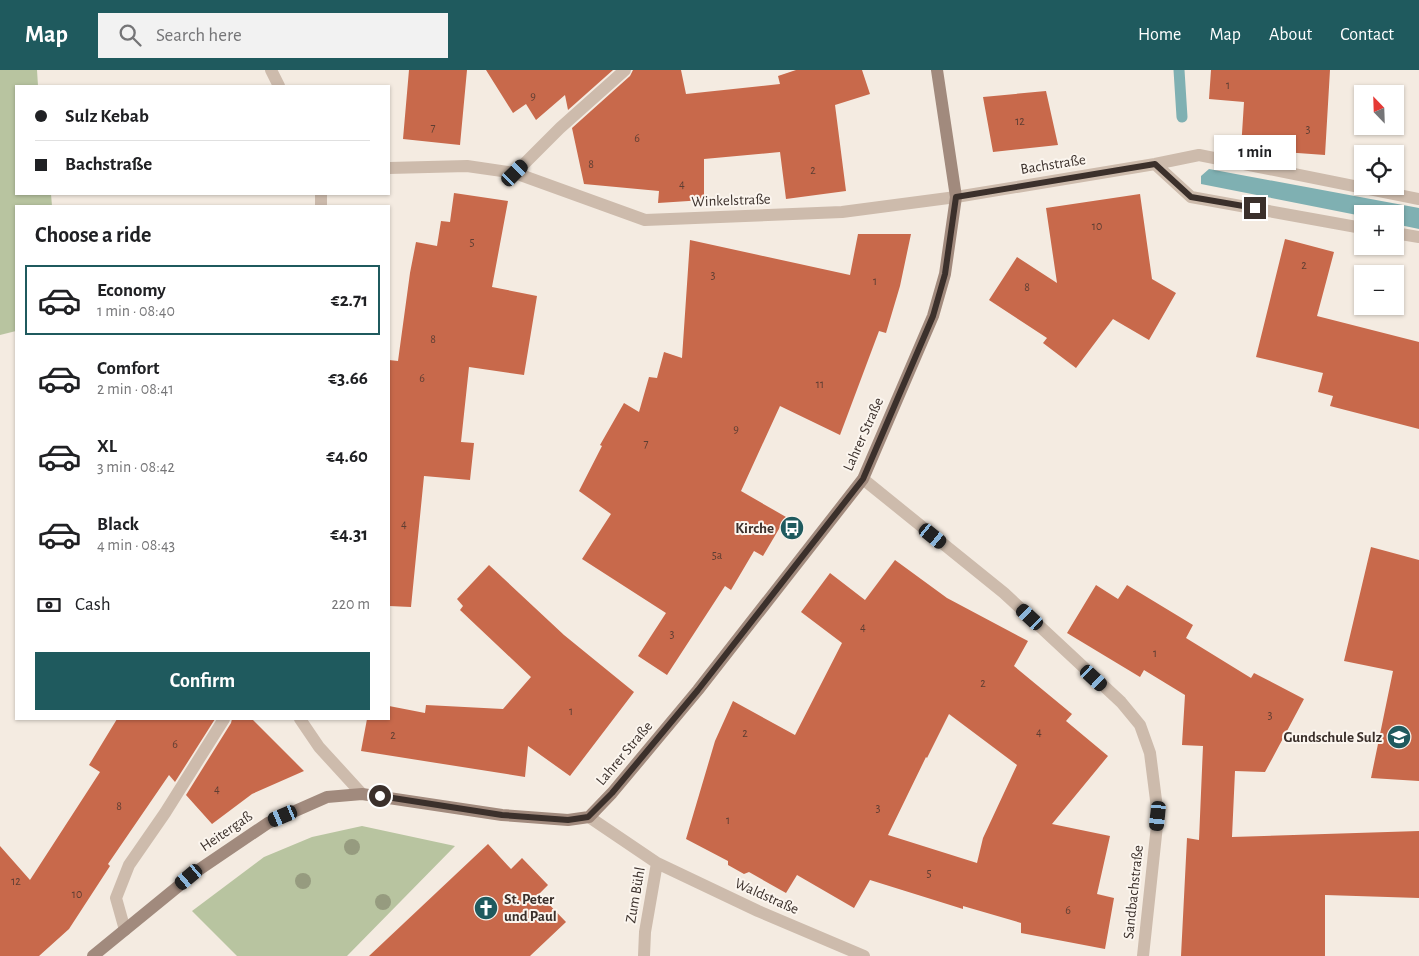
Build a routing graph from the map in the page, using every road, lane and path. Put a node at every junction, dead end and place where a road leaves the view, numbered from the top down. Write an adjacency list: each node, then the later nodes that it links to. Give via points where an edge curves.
1 (271, 70): 4 (street)
2 (625, 70): 7 (street)
3 (937, 70): 8 (street, Lahrer Straße)
4 (278, 85)
5 (1155, 164): 8 (street, Bachstraße); 9 (street, Bachstraße, via 1199,155); 10 (street, via 1191,197)
6 (390, 168): 7 (street, Winkelstraße, via 467,166)
7 (515, 173): 8 (street, Winkelstraße, via 645,220 842,212)
8 (956, 197): 13 (street, Lahrer Straße, via 945,274 933,316)
9 (1419, 199)
10 (1354, 227)
11 (1404, 236): 12 (street)
12 (1419, 238)
13 (863, 479): 17 (street, Lahrer Straße, via 698,690); 23 (street, Sandbachstraße, via 1004,593 1120,702 1140,725 1150,753 1158,816)
14 (223, 720): 19 (street, via 129,865 116,898)
15 (301, 720): 16 (street, via 319,747)
16 (362, 794): 17 (street, Heitergaß, via 502,815 568,820); 19 (street, Heitergaß, via 327,797 268,823 196,871)
17 (588, 817): 18 (street, Zum Bühl)
18 (657, 863): 21 (street, Zum Bühl); 22 (street, Waldstraße)
19 (125, 930): 20 (street, Heitergaß)
20 (93, 956)
21 (644, 956)
22 (864, 956)
23 (1143, 956)

